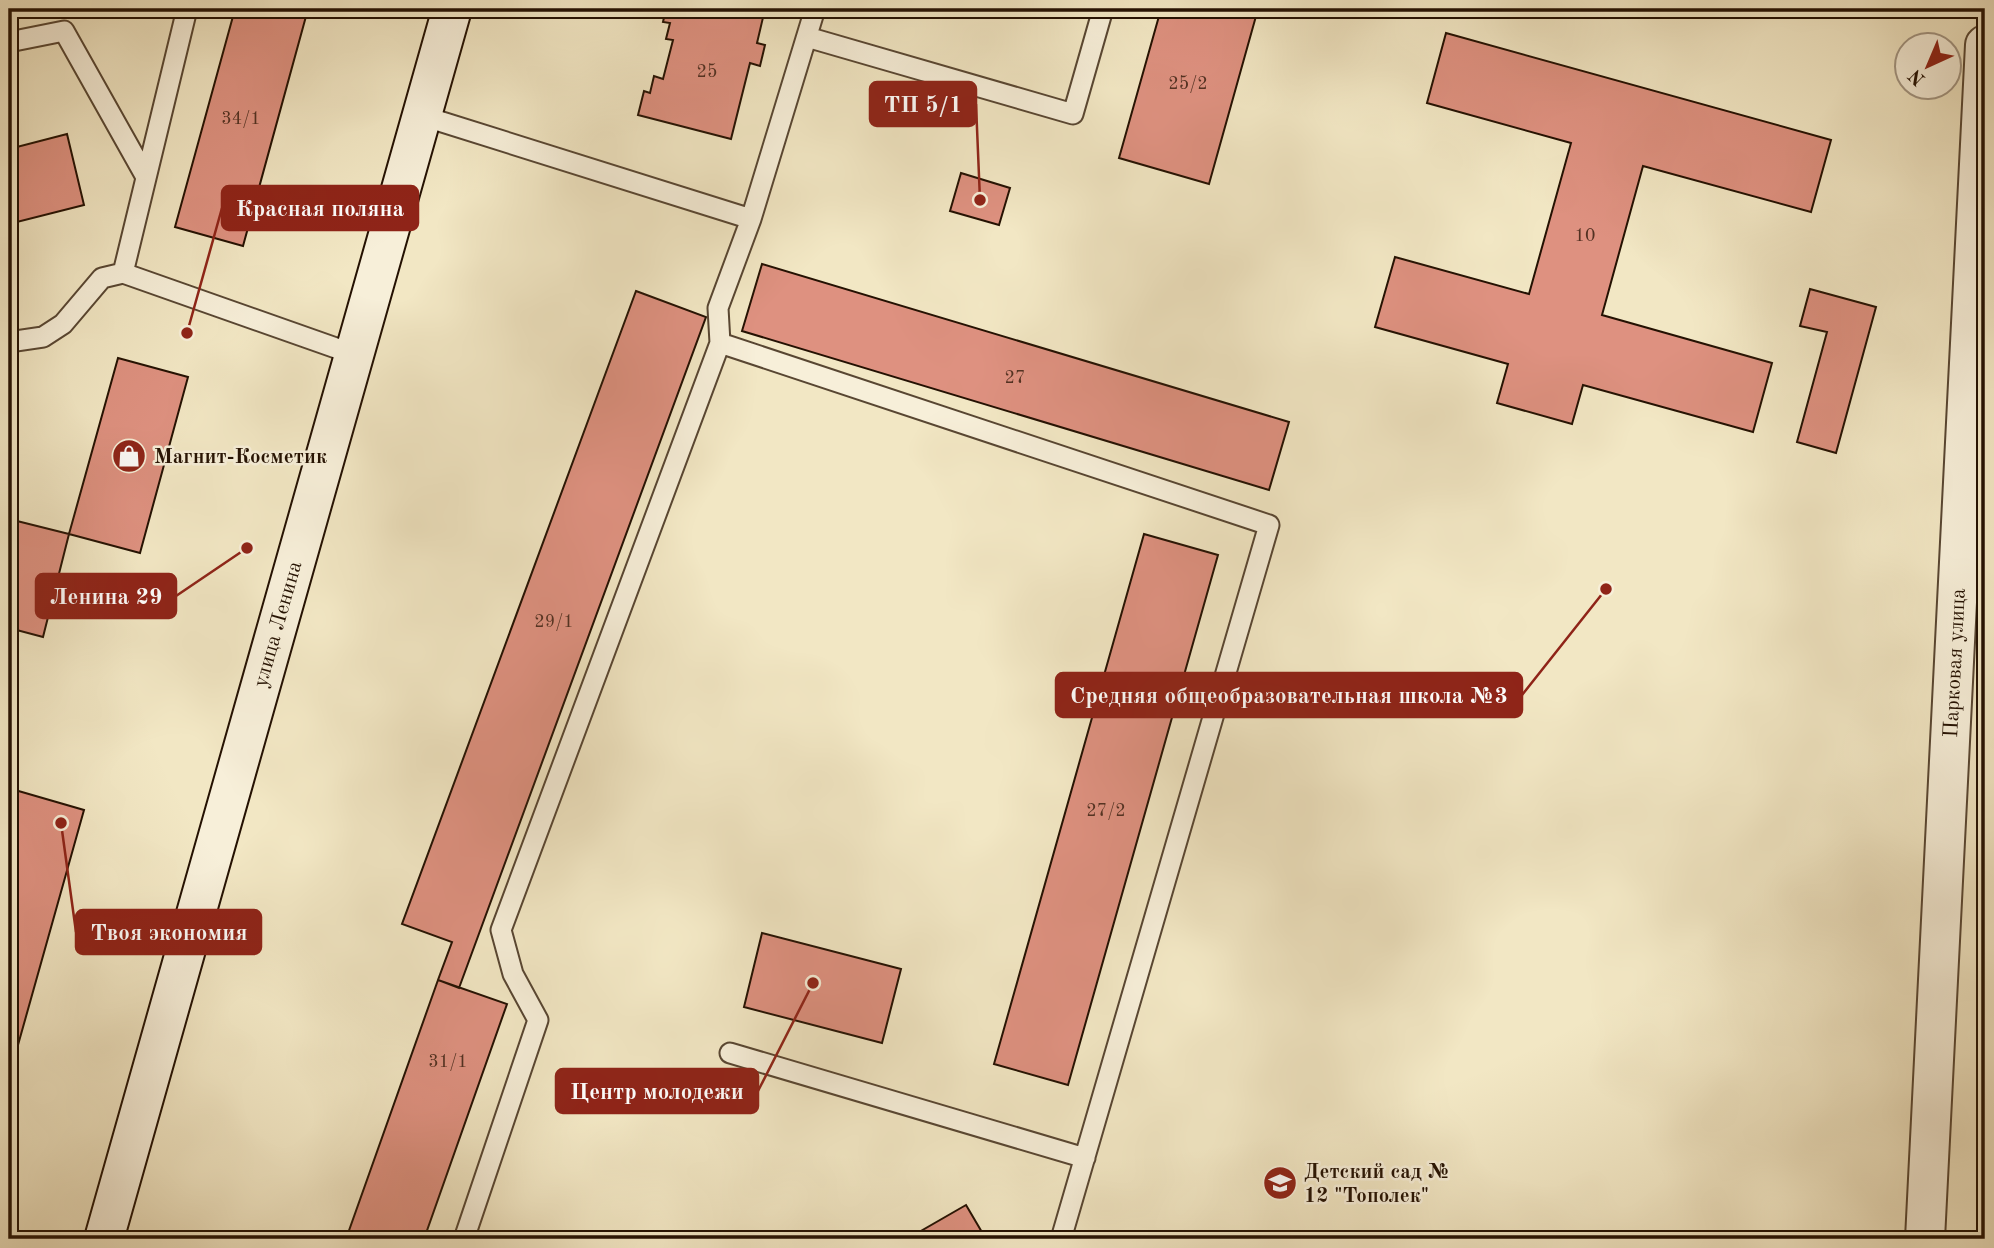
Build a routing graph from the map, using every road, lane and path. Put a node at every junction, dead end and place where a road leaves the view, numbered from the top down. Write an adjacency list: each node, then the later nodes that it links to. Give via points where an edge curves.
1 (187, 9): 9 (lane)
2 (452, 9): 8 (main road, улица Ленина)
3 (815, 9): 5 (lane)
4 (1103, 9): 5 (lane, via 1073,114)
5 (807, 37): 10 (lane)
6 (9, 43): 9 (lane, via 64,31)
7 (1985, 45): 20 (main road, Парковая улица)
8 (423, 116): 10 (lane); 14 (main road, улица Ленина)
9 (146, 177): 11 (lane)
10 (751, 219): 13 (lane, via 718,308)
11 (123, 273): 12 (lane, via 102,278 63,324 43,337); 14 (lane)
12 (9, 342)
13 (720, 343): 16 (lane, via 1269,524); 18 (lane, via 501,930 513,974 538,1020)
14 (353, 354): 17 (main road, улица Ленина)
15 (730, 1053): 16 (lane)
16 (1085, 1158): 19 (lane)
17 (104, 1239)
18 (464, 1239)
19 (1061, 1239)
20 (1926, 1239)

